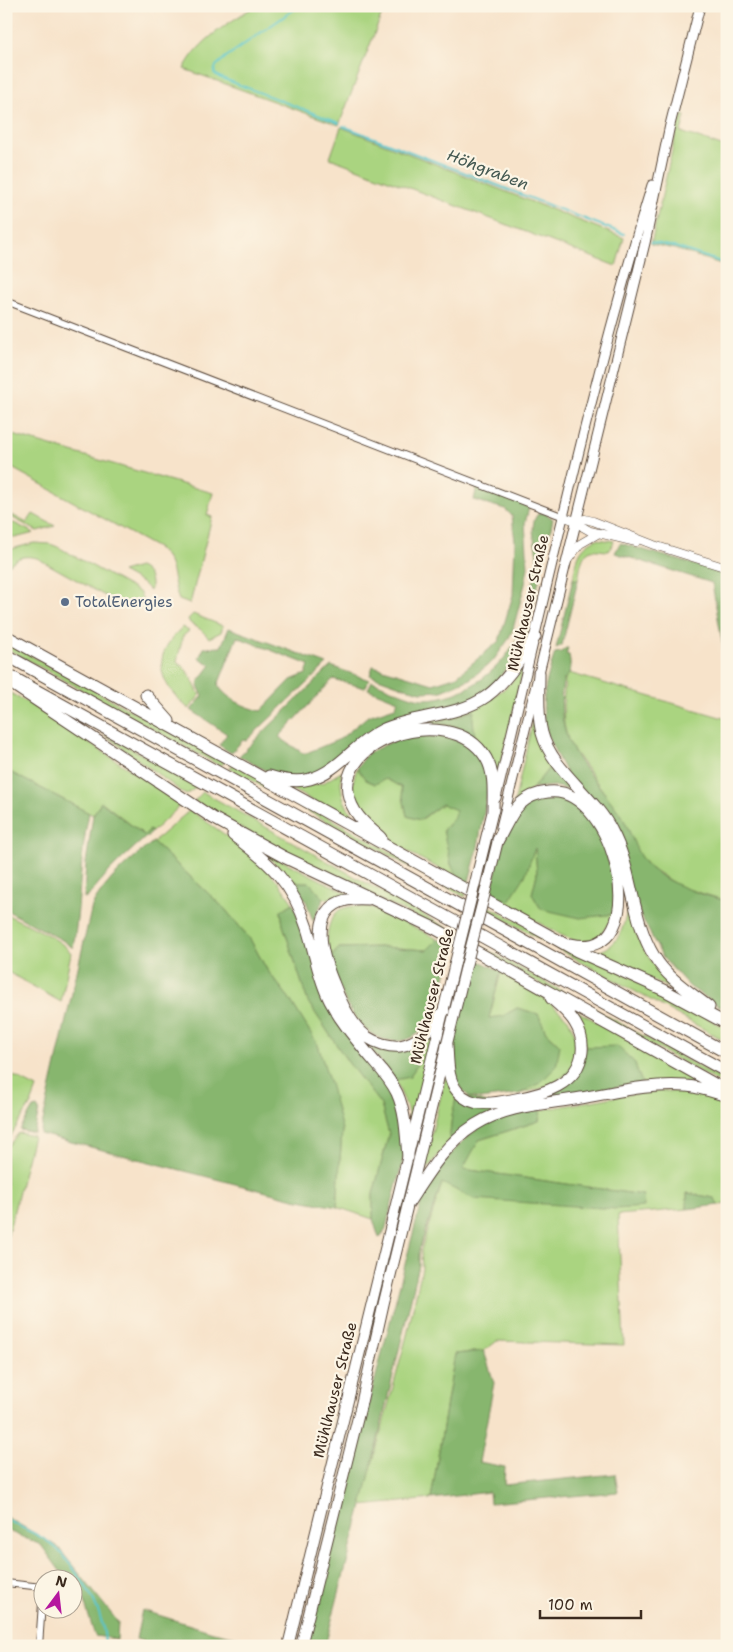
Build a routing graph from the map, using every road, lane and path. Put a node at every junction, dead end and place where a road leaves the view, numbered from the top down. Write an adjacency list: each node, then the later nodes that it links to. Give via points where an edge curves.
1 (700, 6): 2 (main road)
2 (670, 125): 4 (main road, Mühlhauser Straße, via 635,239); 5 (main road, Mühlhauser Straße, via 645,243)
3 (6, 301): 4 (street)
4 (564, 517): 5 (street); 11 (main road, Mühlhauser Straße)
5 (576, 520): 6 (street, via 583,527); 7 (street, via 593,521); 8 (main road, Mühlhauser Straße)
6 (599, 533): 7 (street); 8 (street, via 580,544)
7 (654, 545): 9 (street)
8 (566, 563): 14 (main road, Mühlhauser Straße)
9 (727, 568)
10 (6, 636): 17 (highway)
11 (535, 637): 18 (highway, via 508,676 481,700 449,713 382,730 321,775 309,780 289,781); 19 (main road, Mühlhauser Straße)
12 (6, 655): 29 (highway)
13 (6, 673): 30 (highway)
14 (539, 673): 21 (main road, Mühlhauser Straße); 27 (highway, via 539,720 545,743 613,831 640,925 654,957 676,982)
15 (6, 680): 20 (highway)
16 (146, 696): 17 (highway)
17 (182, 732): 18 (highway)
18 (245, 767): 22 (highway)
19 (493, 810): 22 (highway, via 491,770 481,751 470,742 446,732 425,730 382,740 365,752 355,765 349,780 349,794 360,817); 26 (main road, Mühlhauser Straße, bridge)
20 (213, 818): 23 (highway, via 284,857); 33 (highway, via 275,870 292,891 308,929 320,977 330,1000 397,1094 404,1116)
21 (498, 840): 24 (highway, via 520,805 531,796 552,791 579,801 602,830 618,876 616,924 608,938 590,946); 28 (main road, Mühlhauser Straße, bridge)
22 (400, 854): 24 (highway)
23 (381, 902): 25 (highway); 26 (highway, via 343,901 332,906 323,920 323,954 338,997 363,1032 387,1046 409,1044 420,1038)
24 (552, 937): 27 (highway)
25 (526, 978): 28 (highway, via 565,1011 580,1034 579,1063 567,1080 532,1096 485,1104 475,1102 464,1098 453,1085); 31 (highway)
26 (444, 1011): 33 (main road, Mühlhauser Straße)
27 (727, 1023)
28 (447, 1045): 34 (main road, Mühlhauser Straße)
29 (727, 1053)
30 (727, 1072)
31 (727, 1091)
32 (727, 1096): 34 (highway, via 688,1086 660,1086 502,1113 477,1124 452,1142)
33 (408, 1157): 39 (main road, Mühlhauser Straße)
34 (409, 1202): 40 (main road, Mühlhauser Straße)
35 (6, 1583): 36 (street)
36 (32, 1586)
37 (41, 1620): 38 (street)
38 (39, 1646)
39 (288, 1646)
40 (301, 1646)

